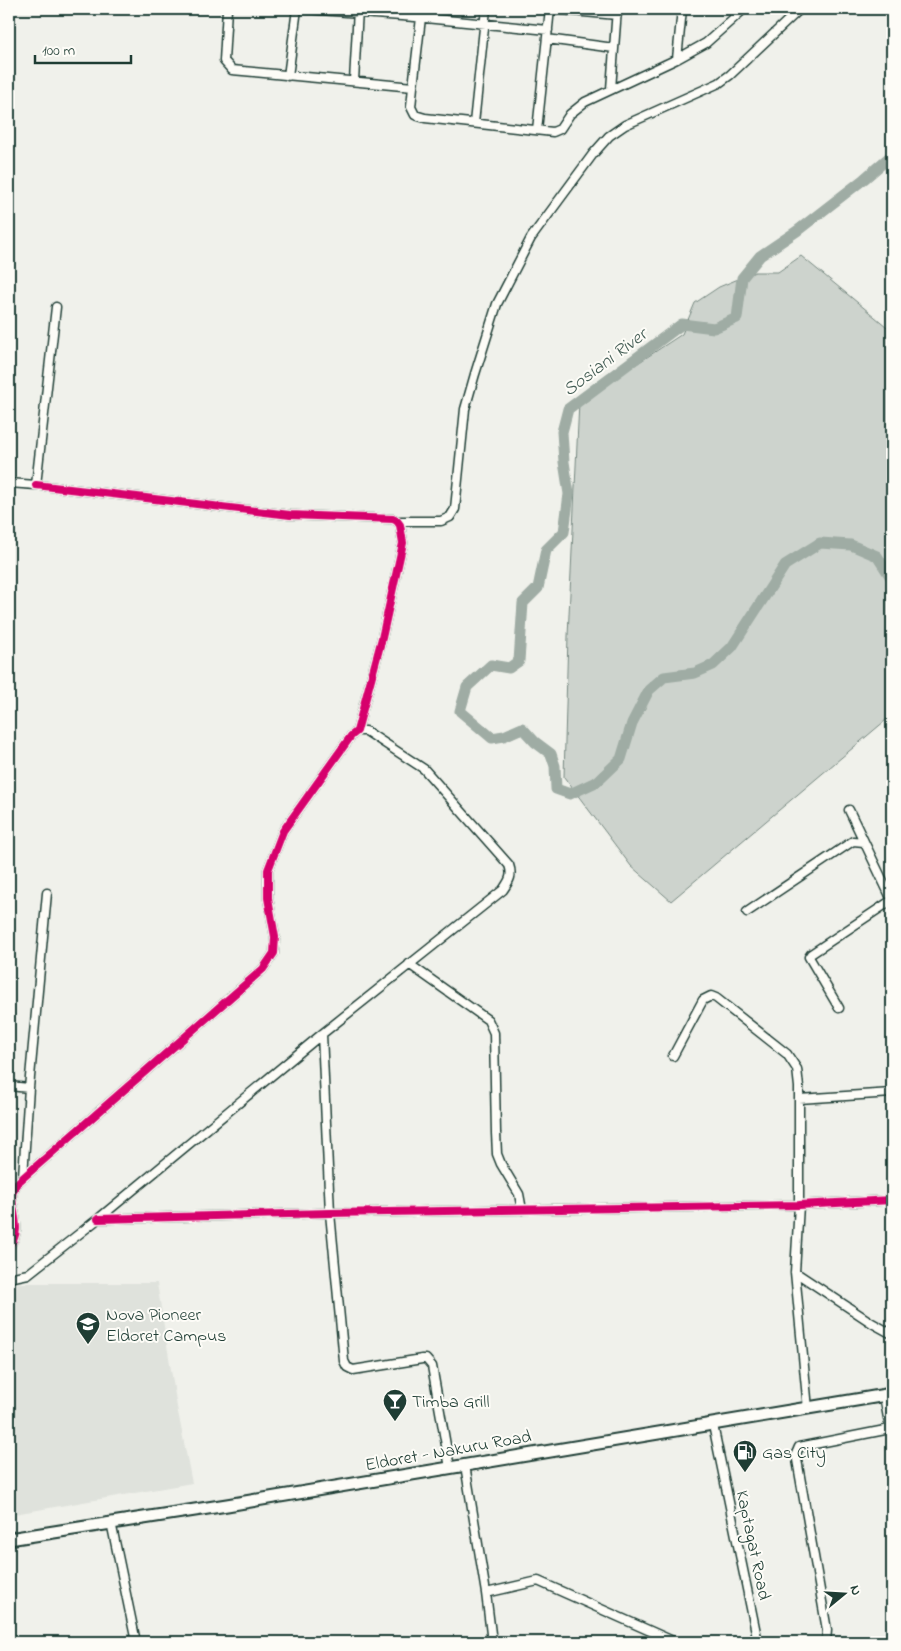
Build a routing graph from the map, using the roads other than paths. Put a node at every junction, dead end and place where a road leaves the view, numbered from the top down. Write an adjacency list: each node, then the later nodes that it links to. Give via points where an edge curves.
1 (228, 9): 18 (street, via 224,55 227,66 232,70)
2 (298, 9): 18 (street)
3 (306, 9): 10 (street)
4 (422, 9): 12 (street)
5 (486, 9): 13 (street)
6 (550, 9): 11 (street); 14 (street)
7 (682, 9): 17 (street)
8 (744, 9): 17 (street, via 706,43)
9 (800, 9): 27 (street, via 730,76 625,125 609,136 593,154 531,238 498,304 466,409 455,509 441,521)
10 (358, 11): 12 (street); 19 (street)
11 (617, 12): 16 (street)
12 (421, 18): 13 (street); 20 (street)
13 (485, 25): 14 (street); 22 (street)
14 (548, 30): 15 (street)
15 (547, 39): 16 (street); 23 (street)
16 (614, 48): 21 (street)
17 (677, 59): 21 (street)
18 (288, 76): 19 (street)
19 (354, 81): 20 (street)
20 (413, 87): 22 (street, via 411,107 415,115)
21 (611, 89): 23 (street, via 585,102 570,114 560,129 553,132)
22 (474, 123): 23 (street)
23 (537, 130)
24 (56, 307): 26 (street)
25 (9, 483): 26 (street)
26 (36, 486): 27 (street, via 290,515)
27 (397, 521): 28 (street, via 402,529 403,543)
28 (357, 731): 34 (street, via 366,731 424,769 511,870 510,881 503,890); 42 (street, via 283,831 268,870 268,898 275,937 270,961)
29 (849, 810): 30 (street)
30 (864, 842): 32 (street); 33 (street, via 853,841)
31 (47, 893): 39 (street)
32 (892, 900): 35 (street, via 809,957)
33 (746, 912)
34 (409, 964): 36 (street); 45 (street, via 481,1015 492,1027 498,1154 519,1194)
35 (839, 1008)
36 (322, 1034): 46 (street); 47 (street)
37 (673, 1056): 41 (street, via 704,1000 711,996 787,1054 797,1069)
38 (9, 1086): 39 (street)
39 (29, 1088): 42 (street)
40 (892, 1093): 41 (street)
41 (799, 1099): 44 (street)
42 (23, 1176): 48 (street, via 11,1197 16,1228)
43 (892, 1200): 44 (street)
44 (799, 1205): 45 (street); 49 (street)
45 (522, 1210): 46 (street)
46 (330, 1213): 47 (street); 56 (street, via 344,1361 353,1370 422,1359 428,1361 432,1366)
47 (98, 1219): 50 (street, via 28,1274)
48 (9, 1246)
49 (795, 1272): 51 (street); 53 (street)
50 (9, 1278)
51 (892, 1334)
52 (888, 1395): 53 (highway, Eldoret - Nakuru Road); 64 (street, via 890,1429 799,1447 796,1454 827,1630)
53 (808, 1408): 54 (highway, Eldoret - Nakuru Road)
54 (713, 1425): 55 (highway, Eldoret - Nakuru Road); 63 (street, Kaptagat Road)
55 (465, 1465): 56 (highway, Eldoret - Nakuru Road); 59 (street)
56 (450, 1468): 57 (highway, Eldoret - Nakuru Road)
57 (111, 1522): 58 (highway, Eldoret - Nakuru Road); 60 (street)
58 (9, 1539)
59 (486, 1593): 61 (street); 62 (street, via 538,1581)
60 (136, 1642)
61 (492, 1642)
62 (675, 1642)
63 (758, 1642)
64 (826, 1642)

